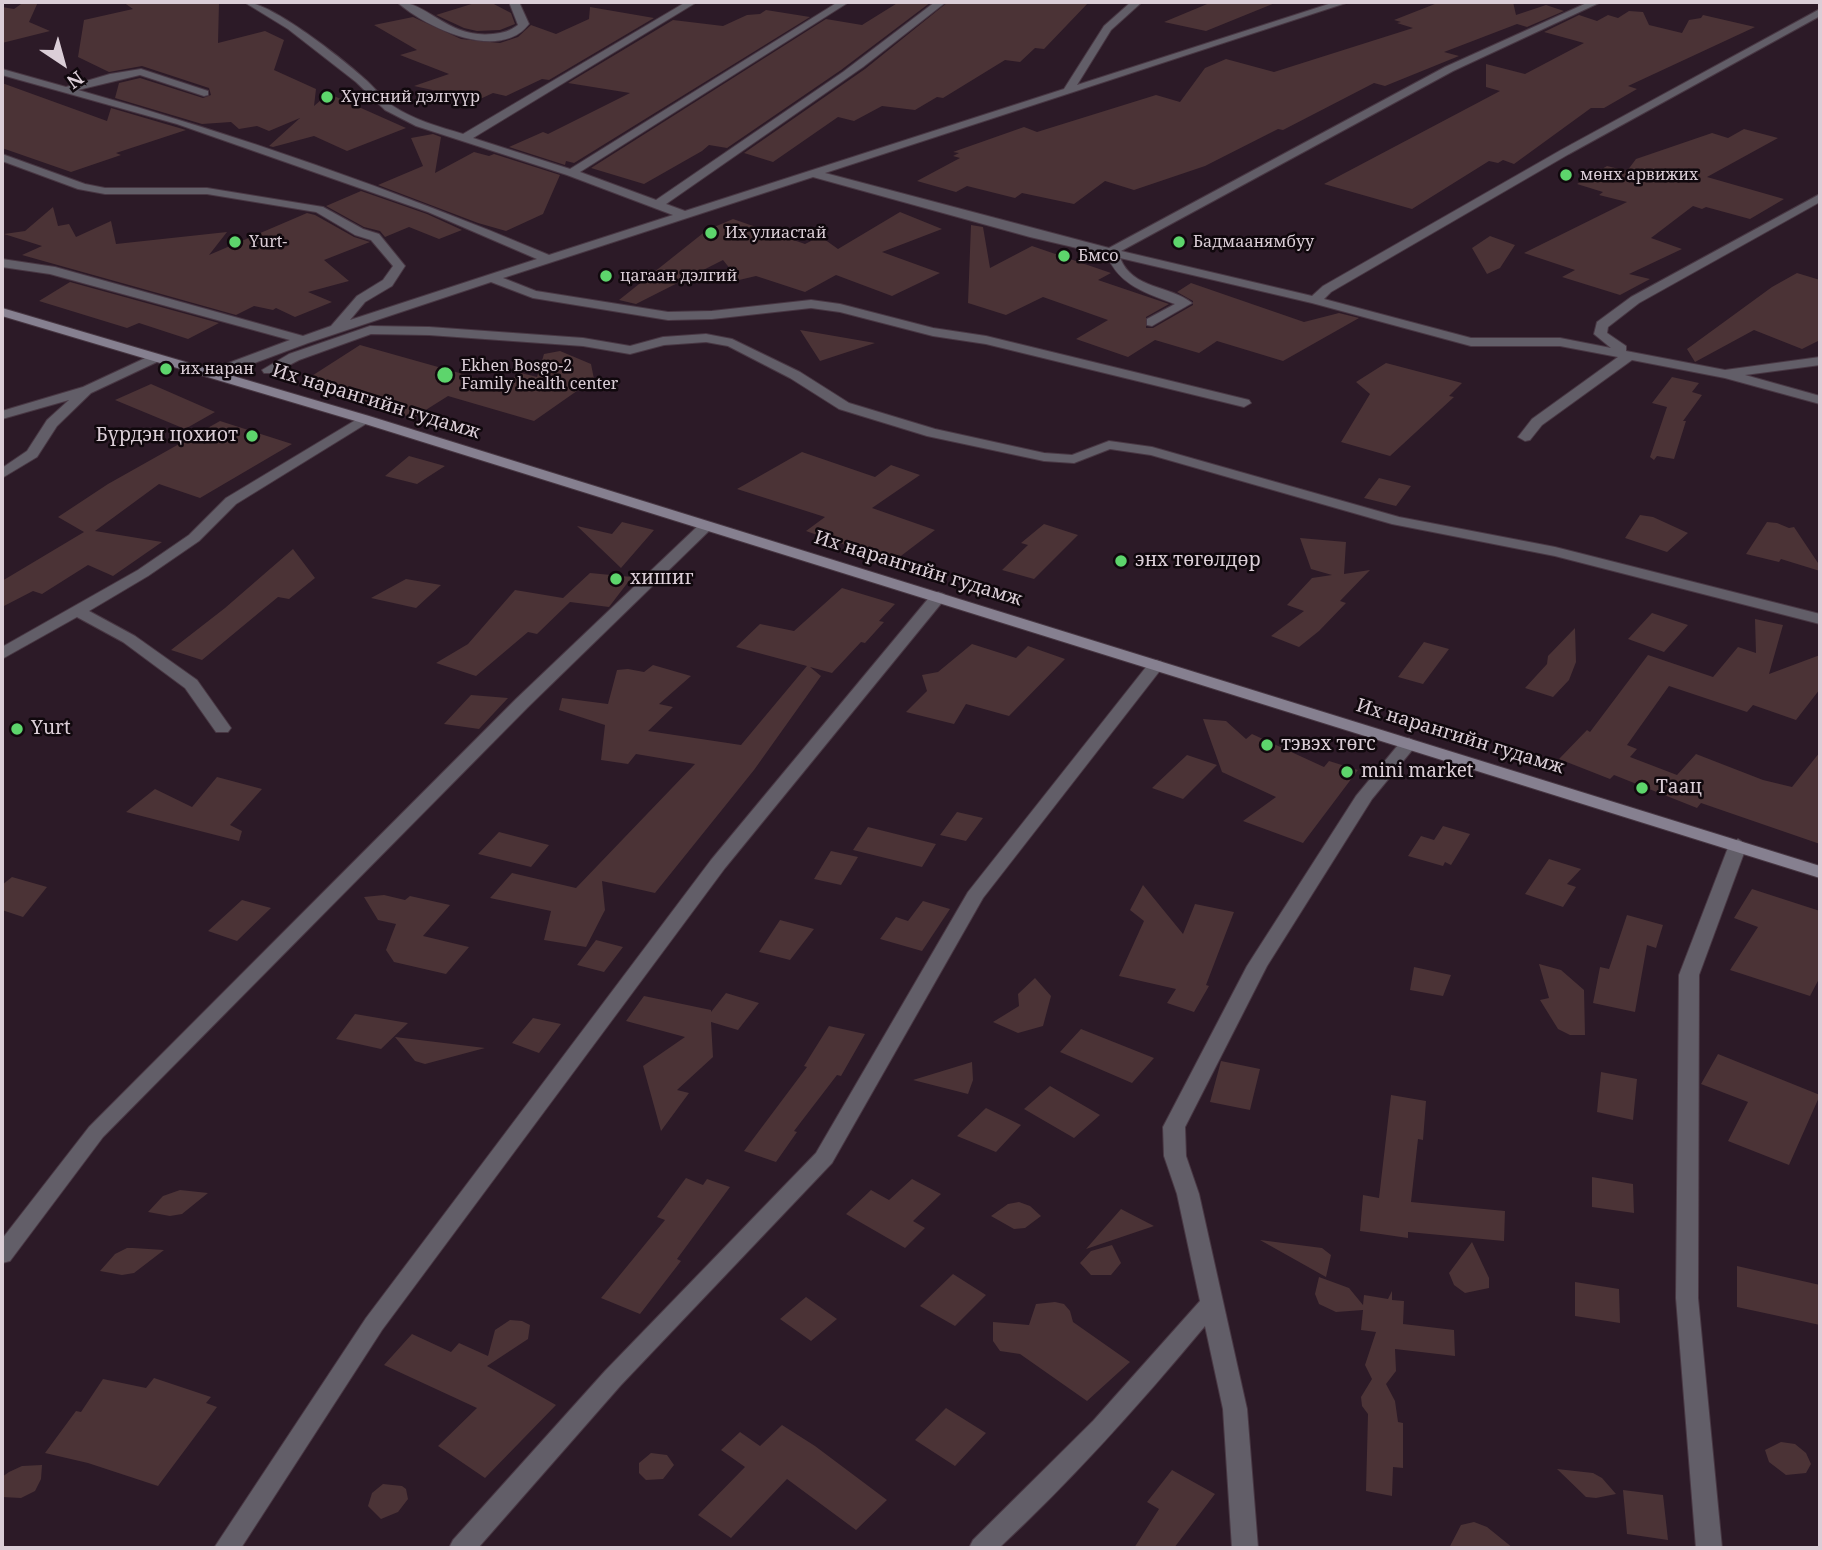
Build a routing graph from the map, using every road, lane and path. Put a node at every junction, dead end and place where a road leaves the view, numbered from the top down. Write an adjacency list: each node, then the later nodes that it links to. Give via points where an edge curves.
1 (249, 2): 15 (street, via 291,27 389,108)
2 (402, 2): 3 (street, via 460,36 486,39 509,35 524,24)
3 (514, 2)
4 (692, 2): 15 (street)
5 (844, 2): 17 (street)
6 (941, 2): 20 (street, via 851,71)
7 (1137, 2): 13 (street, via 1111,25)
8 (1344, 2): 13 (street)
9 (1595, 2): 22 (street, via 1449,69)
10 (1820, 12): 26 (street, via 1565,152)
11 (2, 72): 12 (street)
12 (65, 90): 14 (street, via 141,72); 23 (street, via 181,122 311,167 432,210)
13 (1069, 90): 18 (street)
14 (204, 93)
15 (464, 138): 17 (street)
16 (2, 157): 29 (street, via 105,191 207,191 319,209 375,237 399,266 388,283 361,299)
17 (571, 173): 20 (street)
18 (815, 174): 21 (street); 22 (street)
19 (1820, 197): 31 (street, via 1635,300 1602,325 1600,334)
20 (657, 205): 21 (street)
21 (687, 216): 23 (street)
22 (1112, 251): 26 (street); 28 (street, via 1115,265 1128,280 1185,303)
23 (551, 260): 25 (street)
24 (2, 263): 30 (street, via 51,270)
25 (493, 278): 29 (street); 39 (street, via 533,294 668,316 811,304 840,308)
26 (1315, 300): 31 (street, via 1471,342 1560,342)
27 (2, 312): 32 (main road, Их нарангийн гудамж)
28 (1152, 322)
29 (335, 330): 30 (street)
30 (303, 340): 35 (street)
31 (1630, 355): 36 (street); 42 (street, via 1537,422)
32 (153, 358): 35 (main road, Их нарангийн гудамж); 37 (street)
33 (1820, 361): 36 (street)
34 (270, 370): 47 (street, via 370,330 583,342 631,350 663,341 706,338 732,343 823,390 844,406 932,433 1044,457 1074,459 1109,445 1152,451 1397,521 1555,552)
35 (212, 374): 41 (main road, Их нарангийн гудамж)
36 (1725, 374): 38 (street)
37 (88, 390): 40 (street); 43 (street, via 52,423 32,454)
38 (1820, 400)
39 (1244, 404)
40 (2, 415)
41 (365, 419): 44 (main road, Их нарангийн гудамж); 46 (street, via 231,501 194,538)
42 (1525, 437)
43 (2, 474)
44 (706, 526): 45 (main road, Их нарангийн гудамж); 54 (street, via 522,703 96,1132)
45 (937, 597): 49 (main road, Их нарангийн гудамж); 56 (street, via 718,864 374,1324)
46 (79, 612): 48 (street); 50 (street, via 129,639 191,684)
47 (1820, 619)
48 (2, 654)
49 (1156, 665): 51 (main road, Их нарангийн гудамж); 57 (street, via 975,897 824,1158 612,1378)
50 (222, 728)
51 (1409, 743): 52 (main road, Их нарангийн гудамж); 55 (street, via 1365,796 1256,966 1174,1127 1175,1156)
52 (1738, 845): 53 (main road, Их нарангийн гудамж); 60 (street, via 1689,975 1687,1298)
53 (1820, 872)
54 (2, 1255)
55 (1213, 1301): 58 (street, via 1143,1384); 59 (street, via 1236,1409)
56 (227, 1548)
57 (462, 1548)
58 (982, 1548)
59 (1245, 1548)
60 (1709, 1548)

